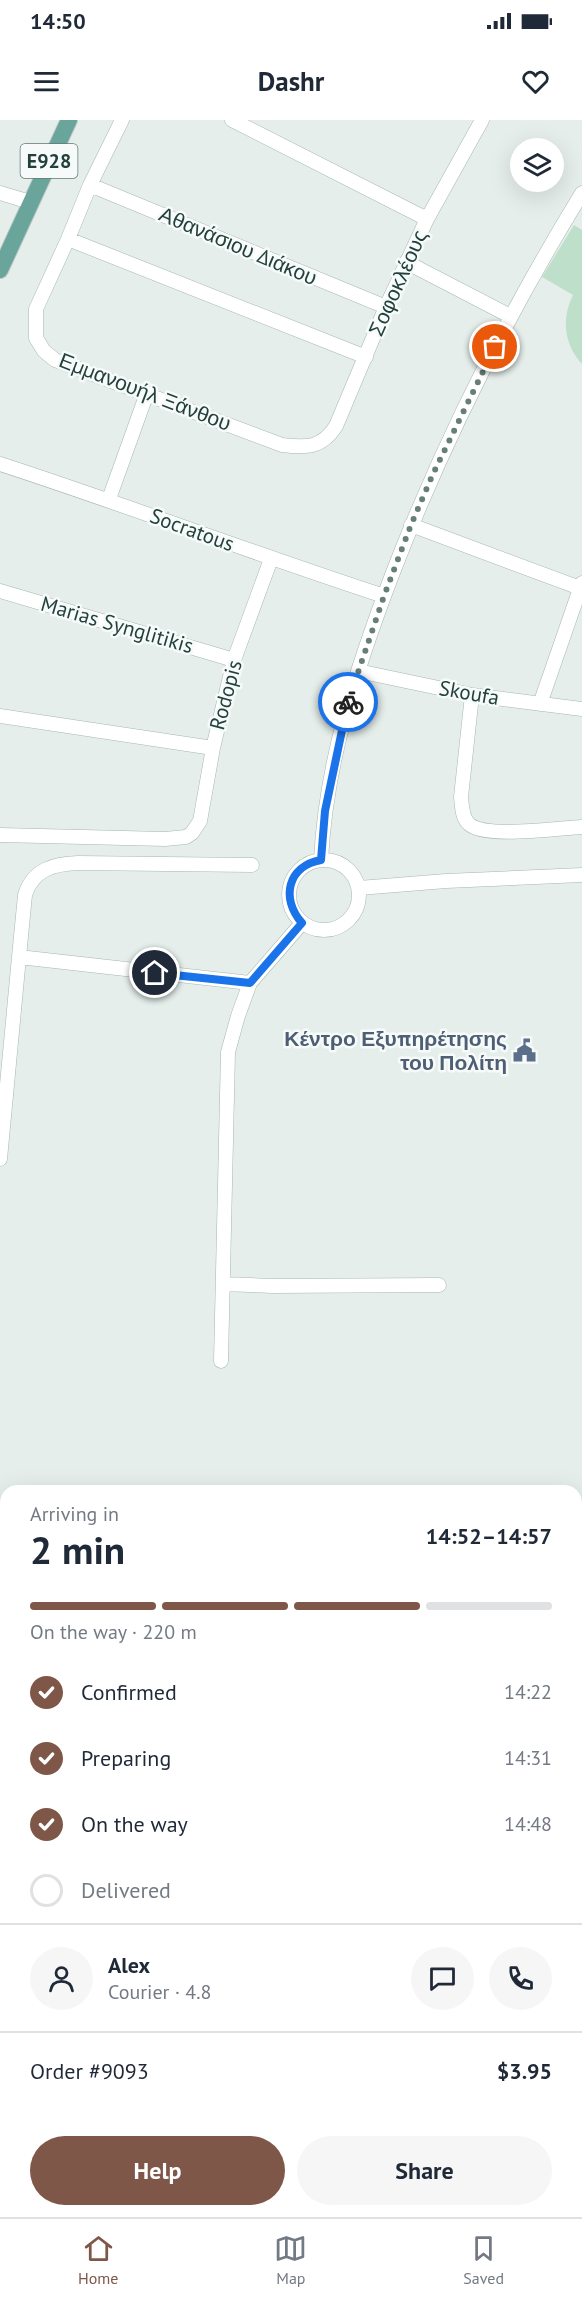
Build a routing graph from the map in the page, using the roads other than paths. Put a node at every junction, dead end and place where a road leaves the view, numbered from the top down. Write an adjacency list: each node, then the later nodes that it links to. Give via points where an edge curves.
1 (69, 120): 8 (main road, E928)
2 (122, 120): 5 (street, Εμμανουήλ Ξάνθου)
3 (232, 120): 9 (street)
4 (476, 122): 9 (street, Σοφοκλέους)
5 (90, 185): 10 (street, Εμμανουήλ Ξάνθου); 13 (street, Αθανάσιου Διάκου)
6 (0, 193): 8 (street)
7 (582, 193): 14 (street)
8 (30, 202): 12 (main road, E928)
9 (427, 219): 11 (street, Σοφοκλέους)
10 (68, 239): 15 (street); 16 (street, Εμμανουήλ Ξάνθου, via 36,309 36,338 55,360)
11 (406, 262): 13 (street, Σοφοκλέους); 14 (street)
12 (0, 270)
13 (386, 307): 15 (street, Σοφοκλέους)
14 (510, 316): 20 (street)
15 (366, 357): 17 (street, Σοφοκλέους, via 336,426)
16 (147, 393): 17 (street, Εμμανουήλ Ξάνθου, via 282,445); 19 (street)
17 (318, 444)
18 (0, 464): 19 (street, Socratous)
19 (109, 499): 21 (street, Socratous)
20 (411, 525): 22 (street); 24 (street)
21 (271, 559): 24 (street, Socratous); 25 (street, Rodopis)
22 (581, 585): 28 (street)
23 (0, 591): 25 (street, Marias Synglitikis)
24 (384, 596): 26 (street)
25 (234, 660): 31 (street, Rodopis)
26 (357, 670): 27 (street, Skoufa); 34 (street, via 331,778)
27 (472, 695): 28 (street, Skoufa); 32 (street, via 461,797 467,823 478,829 502,832)
28 (540, 704): 29 (street, Skoufa)
29 (582, 710)
30 (0, 716): 31 (street)
31 (213, 748): 33 (street, Rodopis, via 202,813 186,837)
32 (582, 827)
33 (0, 835)
34 (321, 860): 37 (street, via 350,870); 38 (street, via 304,866 291,882 290,904)
35 (252, 865): 39 (street, via 78,863 45,869 36,875 25,894)
36 (582, 875): 37 (street)
37 (359, 888): 38 (street, via 357,909 343,926 322,931)
38 (302, 923): 40 (street)
39 (19, 957): 40 (street); 41 (street)
40 (250, 983): 42 (street, via 228,1052)
41 (0, 1159)
42 (223, 1284): 43 (street); 44 (street)
43 (439, 1285)
44 (221, 1361)

